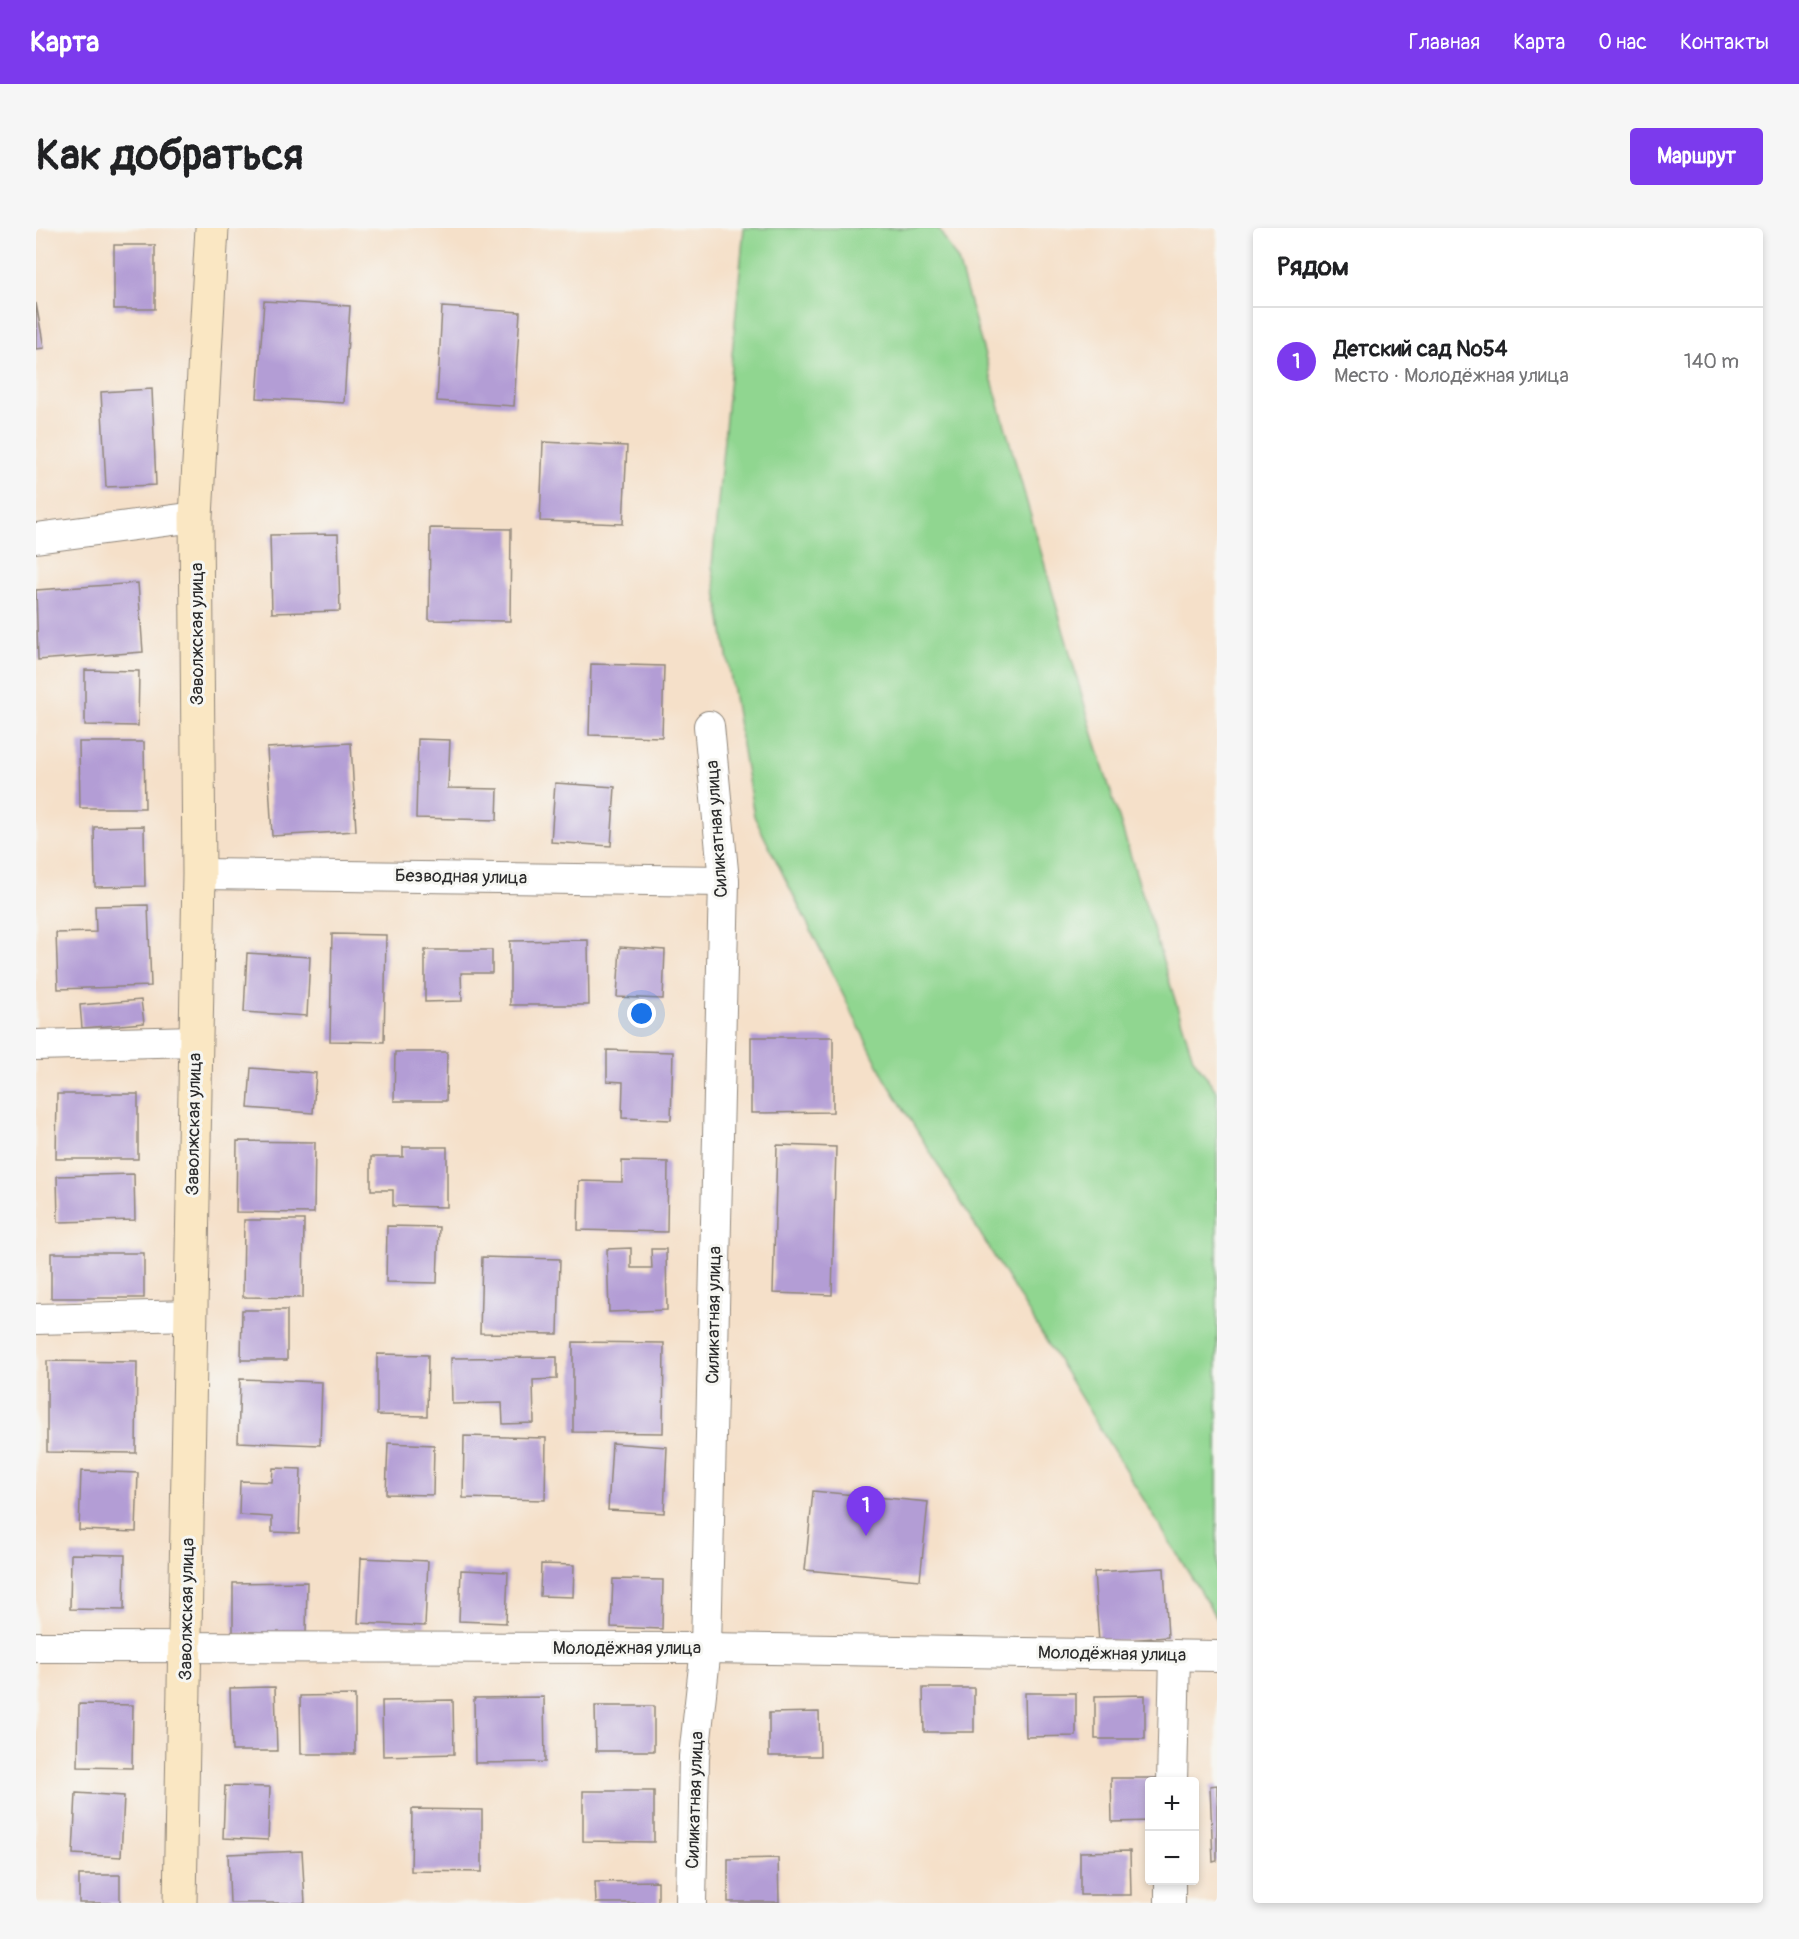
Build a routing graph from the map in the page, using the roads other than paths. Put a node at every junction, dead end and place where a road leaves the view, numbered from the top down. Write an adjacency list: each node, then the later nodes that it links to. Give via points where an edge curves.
1 (212, 228): 2 (main road, Заволжская улица)
2 (196, 517): 3 (street); 5 (main road, Заволжская улица)
3 (36, 538)
4 (709, 726): 6 (street, Силикатная улица)
5 (199, 874): 6 (street, Безводная улица); 7 (main road, Заволжская улица)
6 (724, 881): 13 (street, Силикатная улица)
7 (196, 1041): 8 (street, Заволжская улица); 9 (main road, Заволжская улица)
8 (36, 1045)
9 (192, 1315): 10 (street); 12 (main road, Заволжская улица)
10 (36, 1319)
11 (36, 1647): 12 (street, Молодёжная улица)
12 (186, 1648): 13 (street, Молодёжная улица); 18 (main road, Заволжская улица)
13 (706, 1648): 14 (street, Молодёжная улица); 19 (street, Силикатная улица, via 694,1757)
14 (1175, 1655): 15 (street, Молодёжная улица); 16 (street)
15 (1217, 1656)
16 (1173, 1777)
17 (1170, 1885): 20 (street)
18 (180, 1903)
19 (691, 1903)
20 (1170, 1903)

